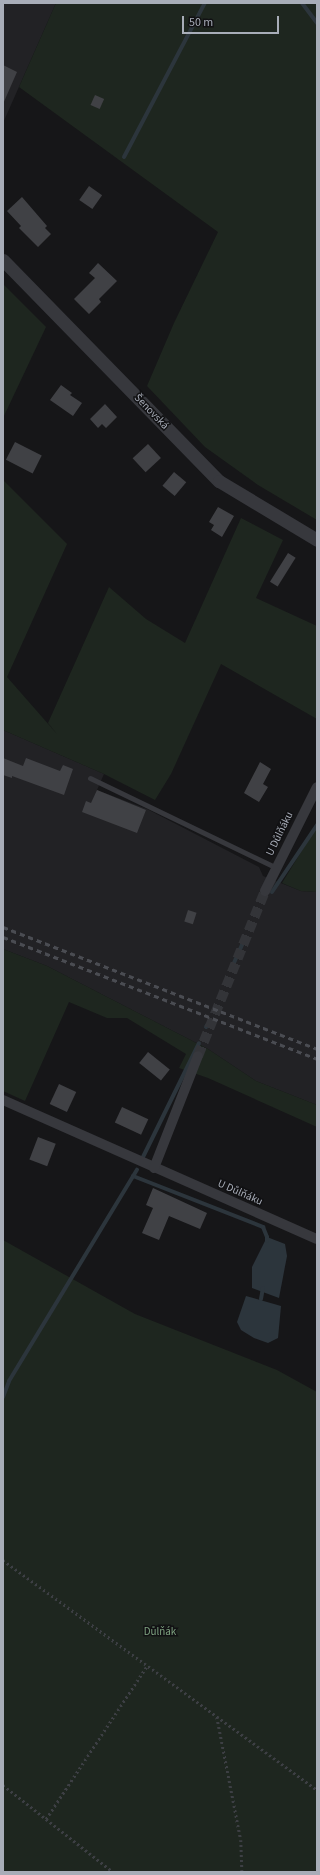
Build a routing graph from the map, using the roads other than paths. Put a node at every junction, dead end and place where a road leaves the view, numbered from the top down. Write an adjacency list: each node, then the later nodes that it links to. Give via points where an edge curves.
1 (3, 260): 2 (street, Šenovská, via 219,481)
2 (317, 540)
3 (90, 778): 5 (lane)
4 (317, 787): 5 (street, U Důlňáku)
5 (277, 868): 6 (street, U Důlňáku)
6 (265, 891)
7 (198, 1056): 9 (street)
8 (3, 1100): 9 (street, U Důlňáku)
9 (154, 1168): 10 (street, U Důlňáku)
10 (317, 1239)

